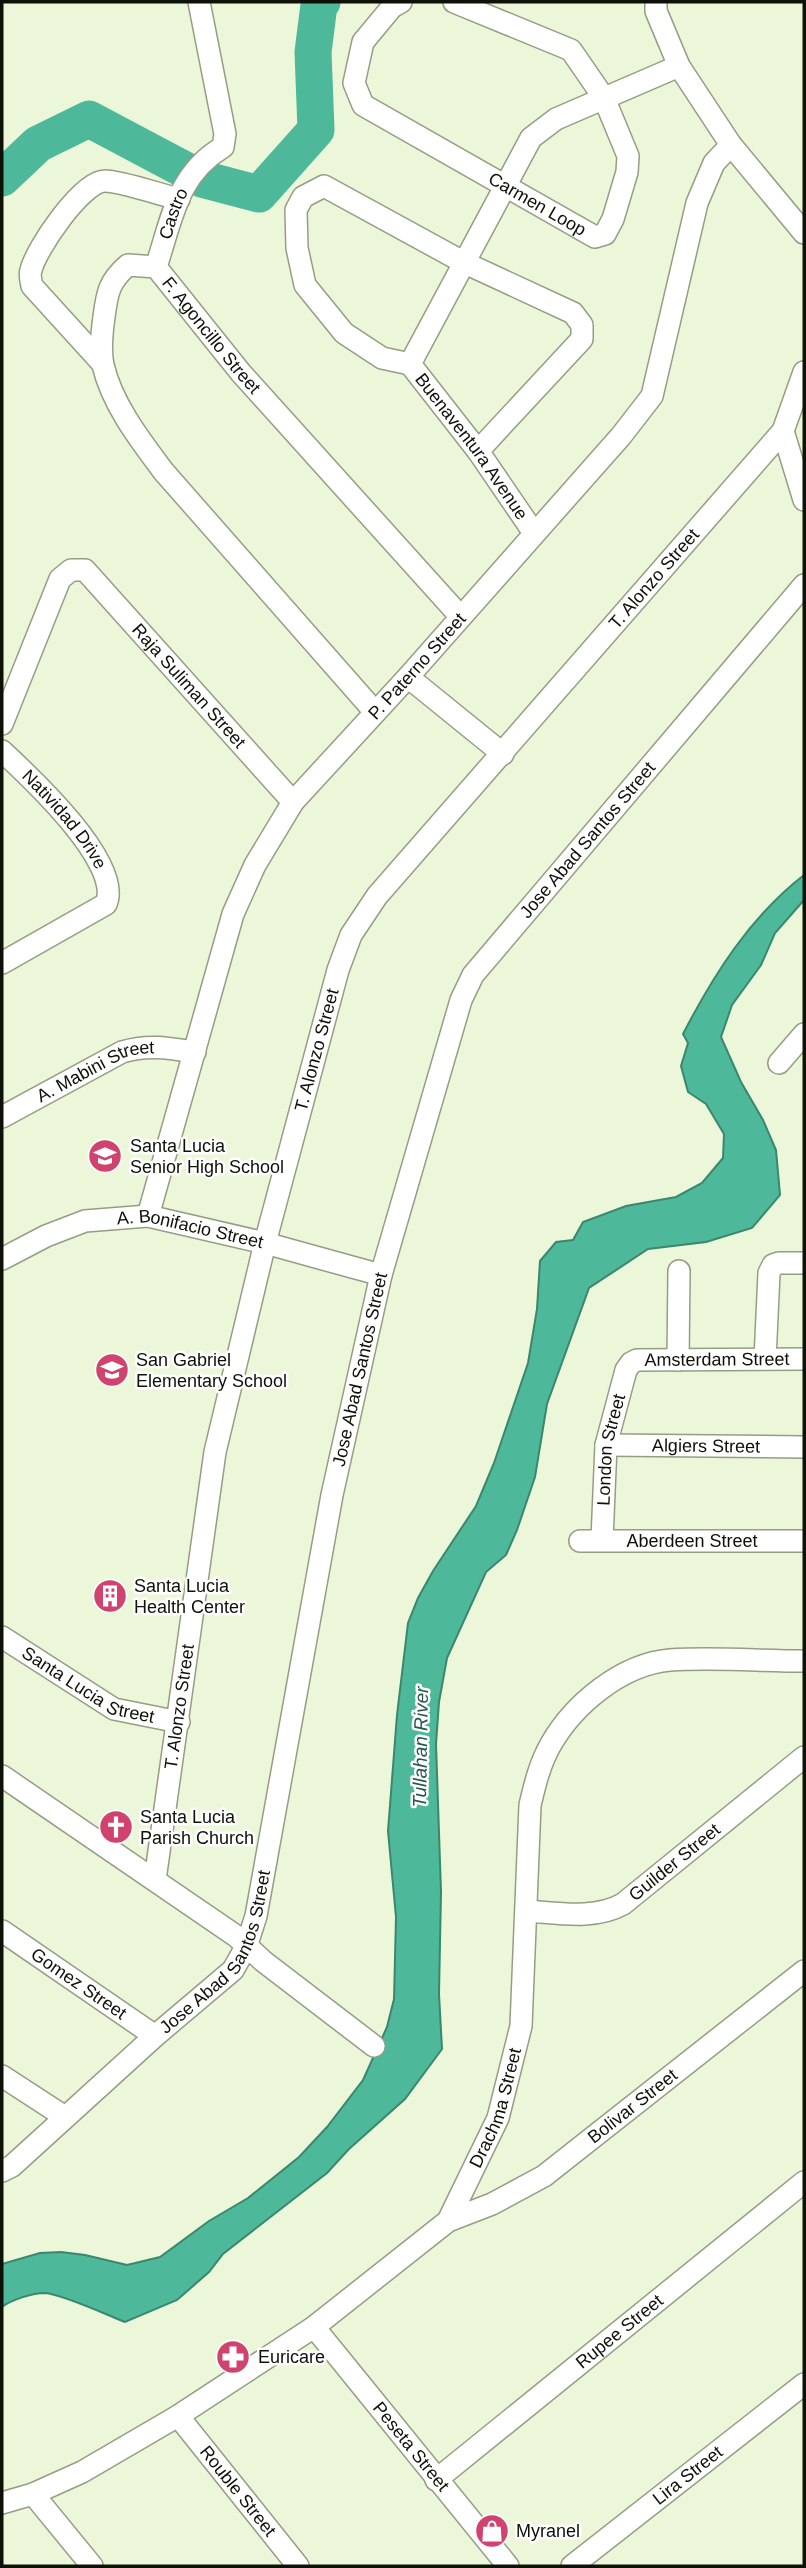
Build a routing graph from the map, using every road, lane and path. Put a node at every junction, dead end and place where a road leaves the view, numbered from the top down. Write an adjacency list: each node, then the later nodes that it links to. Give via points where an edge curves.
1 (199, 2): 9 (street, Castro, via 225,134 223,147 198,165)
2 (401, 2): 8 (street, Carmen Loop, via 363,42 354,83 363,104)
3 (454, 2): 6 (street, Carmen Loop, via 570,50)
4 (656, 2): 5 (street)
5 (679, 66): 6 (street, Buenaventura Avenue); 7 (street)
6 (604, 98): 8 (street, Buenaventura Avenue, via 556,119 531,138); 8 (street, Carmen Loop, via 628,156 617,207 605,234 595,237)
7 (731, 145): 10 (street); 19 (street, P. Paterno Street, via 714,163 697,202 652,396)
8 (505, 187): 11 (street, Buenaventura Avenue)
9 (182, 191): 12 (street, Castro); 13 (street, via 103,180 72,205 38,251 30,272 32,286)
10 (804, 233)
11 (463, 262): 14 (street, Buenaventura Avenue); 14 (street, via 324,186 303,197 296,211 305,285 344,333 382,358); 17 (street, via 573,313 582,325 582,339)
12 (156, 267): 13 (street, F. Agoncillo Street, via 128,265 116,276 107,293); 21 (street, F. Agoncillo Street, via 241,373)
13 (102, 363): 23 (street, F. Agoncillo Street, via 139,439 164,472)
14 (410, 364): 17 (street, Buenaventura Avenue)
15 (804, 372): 16 (street, T. Alonzo Street)
16 (783, 431): 18 (street); 26 (street, T. Alonzo Street)
17 (478, 451): 19 (street, Buenaventura Avenue)
18 (804, 500)
19 (534, 533): 21 (street, P. Paterno Street)
20 (804, 585): 38 (street, Jose Abad Santos Street, via 473,975 461,1000)
21 (460, 616): 22 (street, P. Paterno Street)
22 (408, 677): 23 (street, P. Paterno Street); 26 (street)
23 (374, 712): 27 (street, P. Paterno Street)
24 (2, 724): 27 (street, Raja Suliman Street, via 60,579 71,570 85,570)
25 (2, 751): 28 (street, Natividad Drive, via 74,825 103,868 110,895 106,904)
26 (503, 754): 34 (street, T. Alonzo Street, via 377,896 351,934)
27 (293, 802): 30 (street, P. Paterno Street, via 254,865 233,914)
28 (2, 963)
29 (804, 1034): 31 (street)
30 (195, 1052): 32 (street, A. Mabini Street, via 159,1046 122,1052); 33 (street, P. Paterno Street)
31 (779, 1063)
32 (2, 1118)
33 (148, 1216): 34 (street, A. Bonifacio Street); 35 (street, A. Bonifacio Street, via 85,1221)
34 (265, 1244): 38 (street, A. Bonifacio Street); 50 (street, T. Alonzo Street, via 215,1452)
35 (2, 1259)
36 (804, 1263): 39 (street, via 779,1263 769,1273)
37 (679, 1270): 41 (street)
38 (381, 1275): 56 (street, Jose Abad Santos Street, via 332,1495 256,1916)
39 (765, 1359): 40 (street, Amsterdam Street); 41 (street, Amsterdam Street)
40 (804, 1359)
41 (678, 1360): 42 (street, Amsterdam Street)
42 (631, 1363): 43 (street, London Street)
43 (606, 1446): 44 (street, Algiers Street); 45 (street, London Street)
44 (804, 1447)
45 (602, 1540): 46 (street, Aberdeen Street); 47 (street, Aberdeen Street)
46 (580, 1541)
47 (804, 1541)
48 (2, 1637): 50 (street, Santa Lucia Street, via 114,1710)
49 (804, 1661): 54 (street, Drachma Street, via 668,1660 616,1679 579,1707 551,1744 537,1774 530,1805)
50 (178, 1722): 53 (street, T. Alonzo Street)
51 (804, 1757): 54 (street, Guilder Street, via 609,1912)
52 (2, 1776): 53 (street)
53 (156, 1880): 56 (street)
54 (527, 1912): 64 (street, Drachma Street, via 517,2050 498,2118)
55 (2, 1931): 58 (street, Gomez Street)
56 (246, 1947): 58 (street, Jose Abad Santos Street, via 233,1970); 59 (street)
57 (804, 1971): 64 (street, Bolivar Street, via 544,2176)
58 (156, 2036): 61 (street, Jose Abad Santos Street)
59 (373, 2046)
60 (2, 2076): 61 (street)
61 (65, 2118): 62 (street, Jose Abad Santos Street)
62 (2, 2172)
63 (804, 2182): 68 (street, Rupee Street)
64 (449, 2221): 65 (street, Drachma Street)
65 (314, 2327): 67 (street, Drachma Street); 68 (street, Peseta Street)
66 (804, 2384): 74 (street, Lira Street)
67 (178, 2416): 69 (street, Drachma Street, via 82,2472); 72 (street, Rouble Street)
68 (436, 2480): 73 (street, Peseta Street)
69 (33, 2494): 70 (street, Drachma Street); 71 (street)
70 (2, 2503)
71 (92, 2566)
72 (298, 2566)
73 (508, 2566)
74 (572, 2566)

